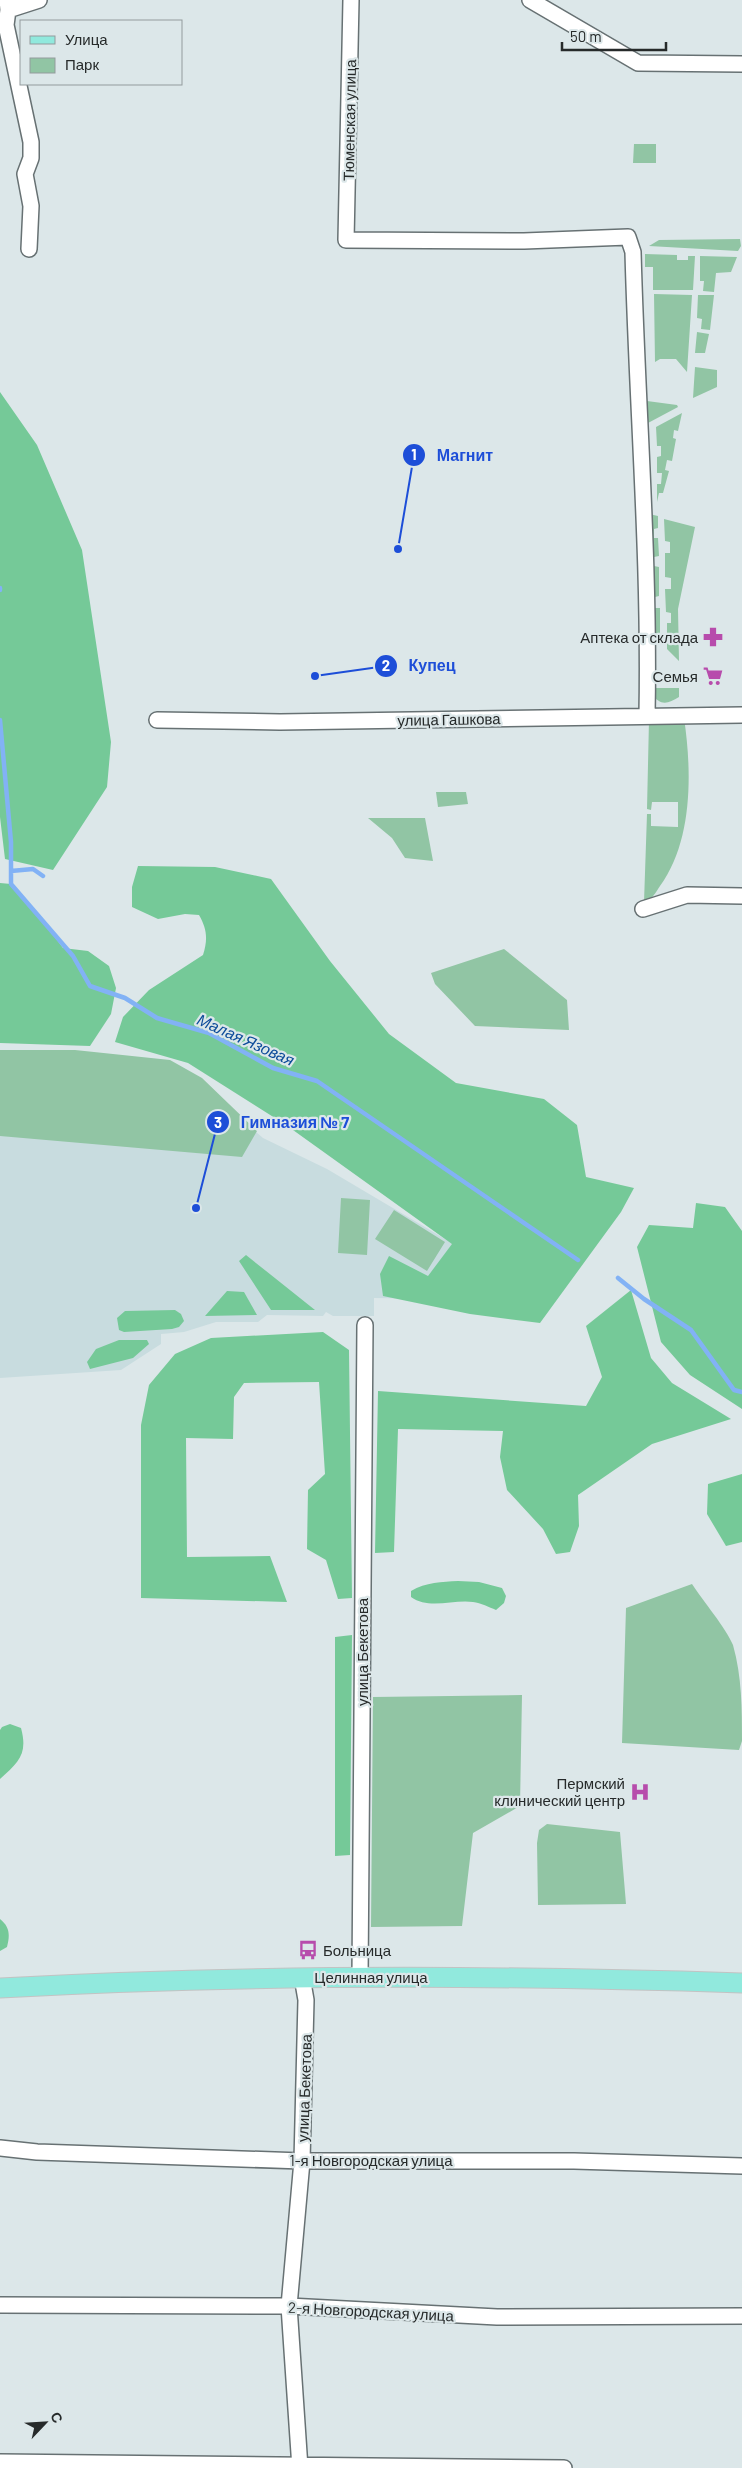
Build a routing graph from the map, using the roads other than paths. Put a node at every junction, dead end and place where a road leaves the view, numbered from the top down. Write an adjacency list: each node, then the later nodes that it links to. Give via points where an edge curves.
1 (39, 0): 4 (street)
2 (351, 0): 7 (street, Тюменская улица, via 346,240 524,242 628,237 633,252 639,374)
3 (530, 0): 5 (street, via 638,63)
4 (8, 5): 6 (street, via 6,25 31,142 31,158 25,174 31,206)
5 (742, 64)
6 (29, 249)
7 (647, 715): 8 (street, улица Гашкова); 9 (street, улица Гашкова, via 280,722)
8 (742, 715)
9 (157, 720)
10 (742, 896): 11 (street, via 687,895)
11 (643, 909)
12 (365, 1325): 14 (street, улица Бекетова)
13 (302, 1977): 14 (main road, Целинная улица); 16 (main road, Целинная улица); 18 (street, улица Бекетова, via 306,2000)
14 (360, 1978): 15 (main road, Целинная улица, via 535,1977)
15 (742, 1983)
16 (0, 1988)
17 (0, 2148): 18 (street, 1-я Новгородская улица)
18 (302, 2161): 19 (street, 1-я Новгородская улица, via 574,2161); 21 (street, улица Бекетова)
19 (742, 2166)
20 (0, 2305): 21 (street, 2-я Новгородская улица)
21 (289, 2306): 22 (street, 2-я Новгородская улица, via 497,2317); 24 (street, улица Бекетова)
22 (742, 2316)
23 (0, 2462): 24 (street)
24 (299, 2467): 25 (street)
25 (564, 2468)

